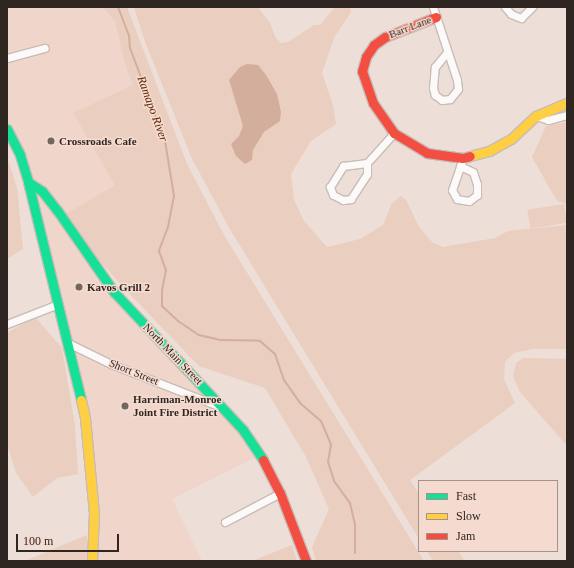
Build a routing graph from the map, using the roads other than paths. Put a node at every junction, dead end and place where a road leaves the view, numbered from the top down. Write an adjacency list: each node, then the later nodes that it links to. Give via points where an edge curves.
1 (433, 7): 4 (street, Barr Lane)
2 (506, 7): 3 (street, via 511,14 521,18)
3 (532, 7)
4 (436, 17): 6 (street); 12 (street, Barr Lane, via 385,37 374,45 366,57 362,71 366,87 373,104)
5 (45, 48): 7 (street)
6 (447, 52): 6 (street, via 458,89 450,100 442,100 435,95 433,88 435,67)
7 (7, 58)
8 (567, 103): 10 (street, Barr Lane)
9 (567, 115): 10 (street, via 548,120)
10 (536, 116): 14 (street, Barr Lane, via 505,142)
11 (7, 129): 15 (street, via 18,150)
12 (394, 133): 13 (street); 14 (street, Barr Lane, via 427,153)
13 (366, 162): 13 (street, via 343,166 330,187 333,195 343,200 351,199 367,174)
14 (461, 162): 14 (street, via 452,190 457,199 469,201 477,195 477,184 473,172)
15 (28, 182): 16 (street); 19 (street, North Main Street, via 42,191 114,292)
16 (58, 304): 17 (street); 18 (street)
17 (7, 324)
18 (68, 343): 19 (street, Short Street, via 111,364); 22 (street, via 85,418 91,464 94,513)
19 (224, 407): 20 (street, North Main Street, via 260,455)
20 (280, 493): 21 (street); 23 (street, North Main Street)
21 (226, 522)
22 (92, 561)
23 (306, 561)

